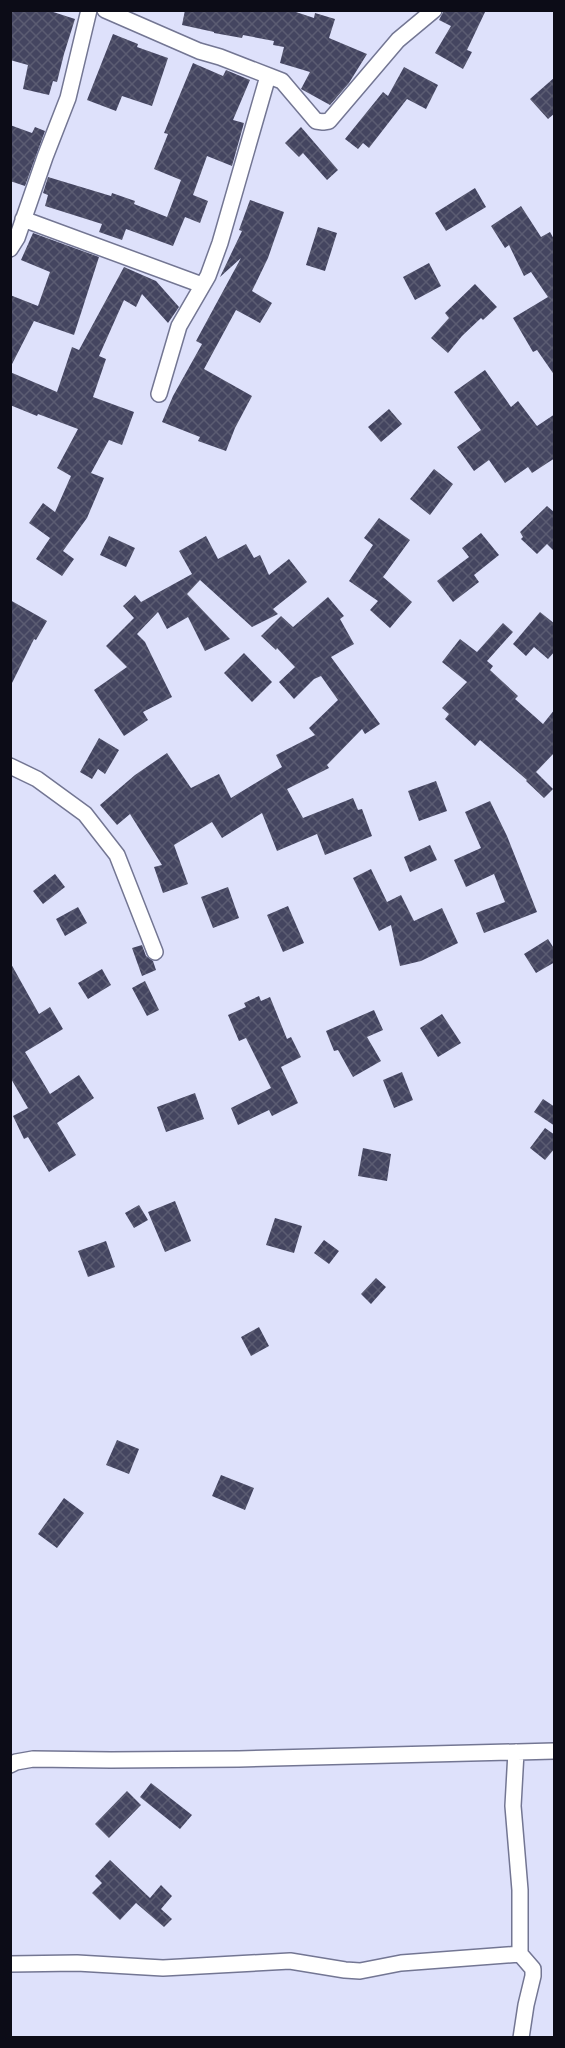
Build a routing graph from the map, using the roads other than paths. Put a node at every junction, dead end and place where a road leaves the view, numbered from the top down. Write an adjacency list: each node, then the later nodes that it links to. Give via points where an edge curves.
1 (89, 10): 5 (street, via 68,98)
2 (105, 10): 4 (street)
3 (434, 10): 4 (street, via 399,40 329,120 316,121 282,81)
4 (268, 76): 7 (street, via 233,202)
5 (23, 219): 6 (street); 7 (street)
6 (10, 249)
7 (202, 285): 8 (street, via 179,326)
8 (159, 394)
9 (10, 766): 10 (street, via 37,779 85,814 117,855)
10 (155, 952)
11 (555, 1751): 12 (street)
12 (516, 1752): 13 (street, via 239,1760 33,1759); 14 (street, via 513,1806 520,1890)
13 (10, 1765)
14 (520, 1954): 15 (street, via 401,1963 360,1971 290,1960 163,1968); 16 (street, via 533,1976)
15 (10, 1964)
16 (521, 2037)

